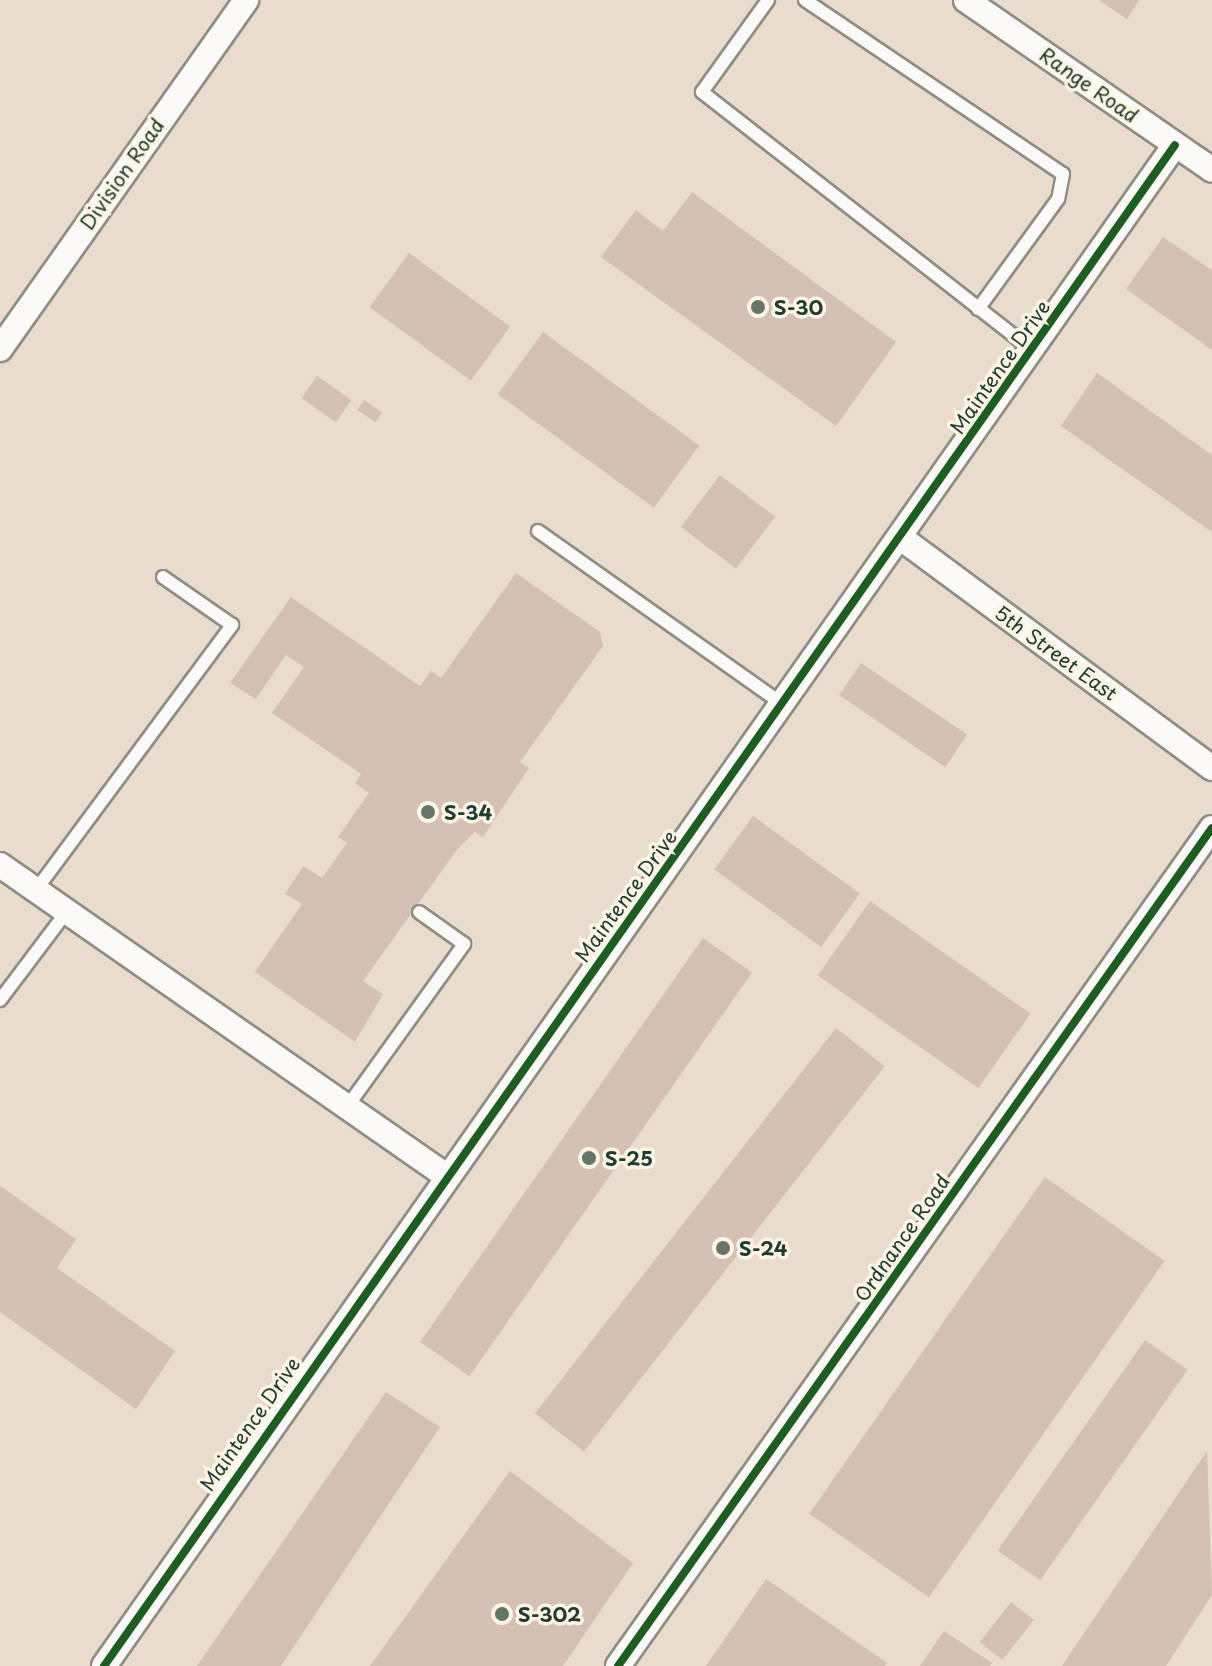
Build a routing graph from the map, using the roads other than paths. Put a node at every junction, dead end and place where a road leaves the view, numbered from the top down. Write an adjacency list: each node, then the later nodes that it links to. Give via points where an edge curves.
1 (246, 0): 8 (street, Division Road)
2 (768, 0): 7 (lane, via 702,92)
3 (805, 0): 7 (lane, via 1063,174 1058,199)
4 (966, 0): 5 (street, Range Road)
5 (1175, 145): 6 (street, Range Road); 9 (street, Maintence Drive)
6 (1212, 170)
7 (978, 309): 9 (lane)
8 (0, 349)
9 (1032, 350): 11 (street, Maintence Drive)
10 (538, 531): 13 (lane)
11 (901, 538): 13 (street, Maintence Drive); 14 (street, 5th Street East)
12 (163, 577): 17 (lane, via 232,625)
13 (782, 704): 22 (street, Maintence Drive)
14 (1212, 768)
15 (1212, 828): 24 (street, Ordnance Road)
16 (0, 865): 17 (street)
17 (36, 890): 18 (street)
18 (67, 911): 20 (lane); 21 (street)
19 (419, 912): 21 (lane, via 464,944)
20 (0, 1000)
21 (347, 1107): 22 (street)
22 (445, 1175): 23 (street, Maintence Drive)
23 (104, 1666)
24 (618, 1666)

